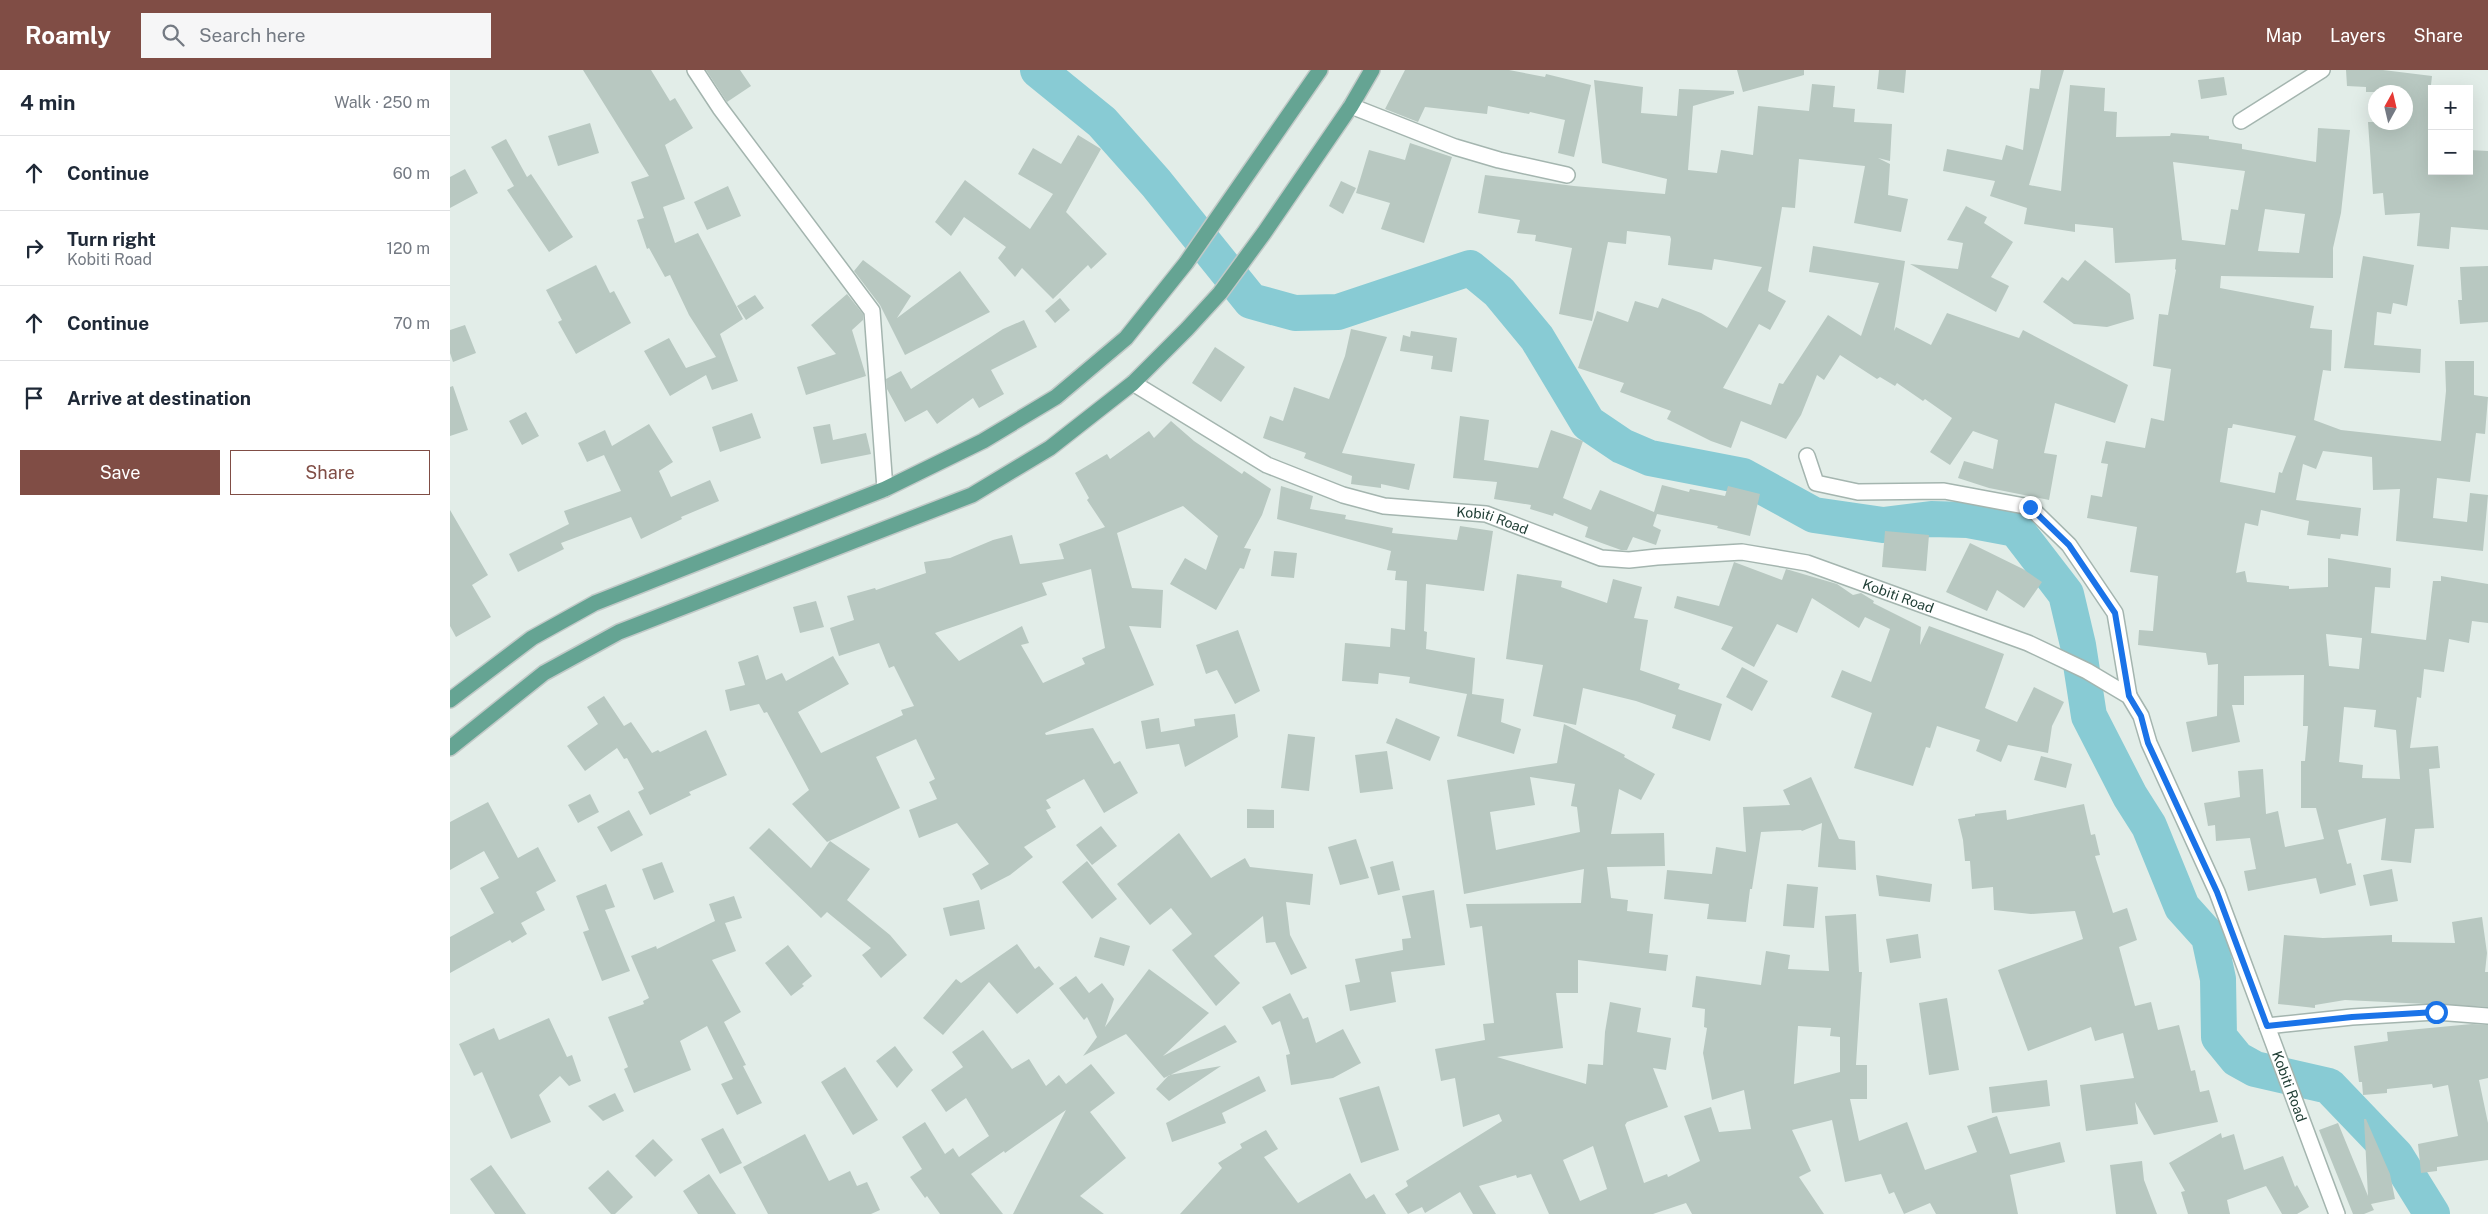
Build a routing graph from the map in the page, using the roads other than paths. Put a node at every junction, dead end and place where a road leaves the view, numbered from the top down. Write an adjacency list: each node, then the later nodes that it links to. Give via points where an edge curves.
1 (695, 70): 10 (street, via 872,311)
2 (1320, 70): 10 (main road, via 1186,263 1126,338 1056,397 983,441)
3 (1372, 70): 5 (main road)
4 (2322, 70): 6 (street)
5 (1350, 106): 7 (street, via 1455,147); 8 (main road, via 1220,293)
6 (2241, 121)
7 (1568, 175)
8 (1133, 383): 11 (street, Kobiti Road, via 1267,465 1343,495 1384,506 1486,514 1601,558 1629,560 1742,552 1807,563 2028,643); 13 (main road, via 1050,448 972,494 619,632 544,673)
9 (1807, 456): 11 (street, via 1816,483 1858,492 1944,491 2030,507 2069,545 2115,613)
10 (885, 489): 12 (main road, via 595,603 532,638)
11 (2129, 696): 15 (street, Kobiti Road, via 2141,716 2148,743 2217,892)
12 (450, 700)
13 (450, 748)
14 (2488, 1016): 15 (street, via 2436,1012)
15 (2267, 1026): 16 (street, Kobiti Road)
16 (2337, 1214)

